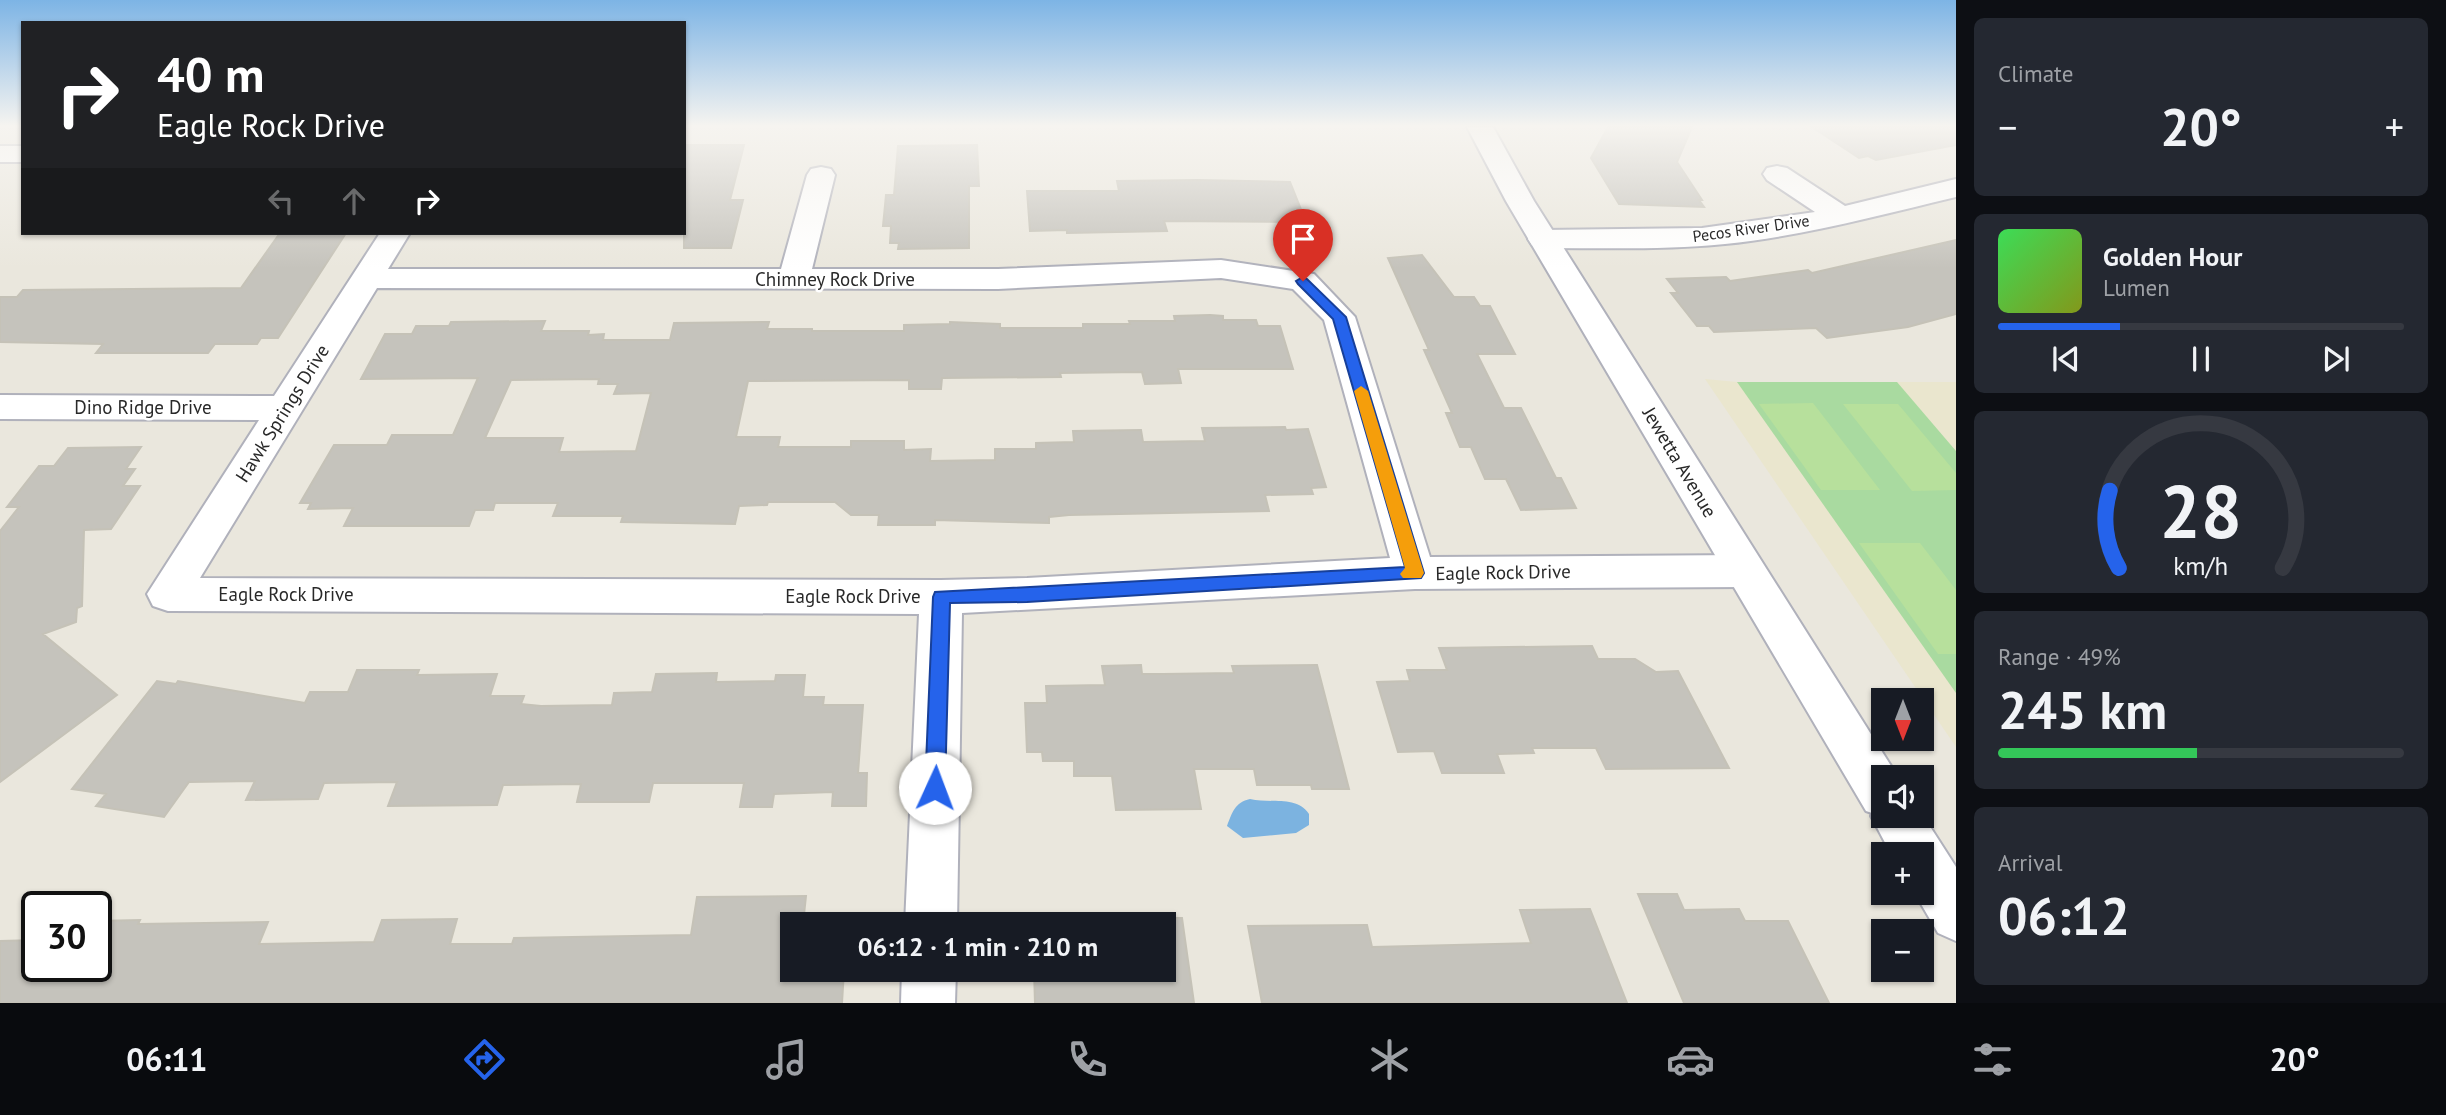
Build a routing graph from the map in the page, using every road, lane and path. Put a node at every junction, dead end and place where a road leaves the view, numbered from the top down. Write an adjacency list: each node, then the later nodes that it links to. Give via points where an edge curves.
1 (1506, 174): 7 (street, Jewetta Avenue)
2 (1777, 174): 5 (street)
3 (821, 175): 9 (street)
4 (1956, 188): 5 (street, Pecos River Drive)
5 (1839, 215): 7 (street, Pecos River Drive, via 1725,234)
6 (395, 235): 8 (street, Hawk Springs Drive)
7 (1543, 239): 12 (street, Jewetta Avenue)
8 (367, 278): 9 (street, Chimney Rock Drive); 11 (street, Hawk Springs Drive)
9 (794, 279): 13 (street, Chimney Rock Drive, via 998,279 1221,270 1303,281 1339,317)
10 (0, 407): 11 (street, Dino Ridge Drive)
11 (285, 408): 14 (street, Hawk Springs Drive)
12 (1746, 571): 13 (street, Eagle Rock Drive); 16 (street, Jewetta Avenue)
13 (1415, 573): 15 (street, Eagle Rock Drive)
14 (168, 594): 15 (street, Eagle Rock Drive)
15 (941, 597): 18 (street)
16 (1871, 775)
17 (1934, 879): 19 (street)
18 (930, 912)
19 (1956, 915)
20 (929, 982): 21 (street)
21 (928, 1003)

